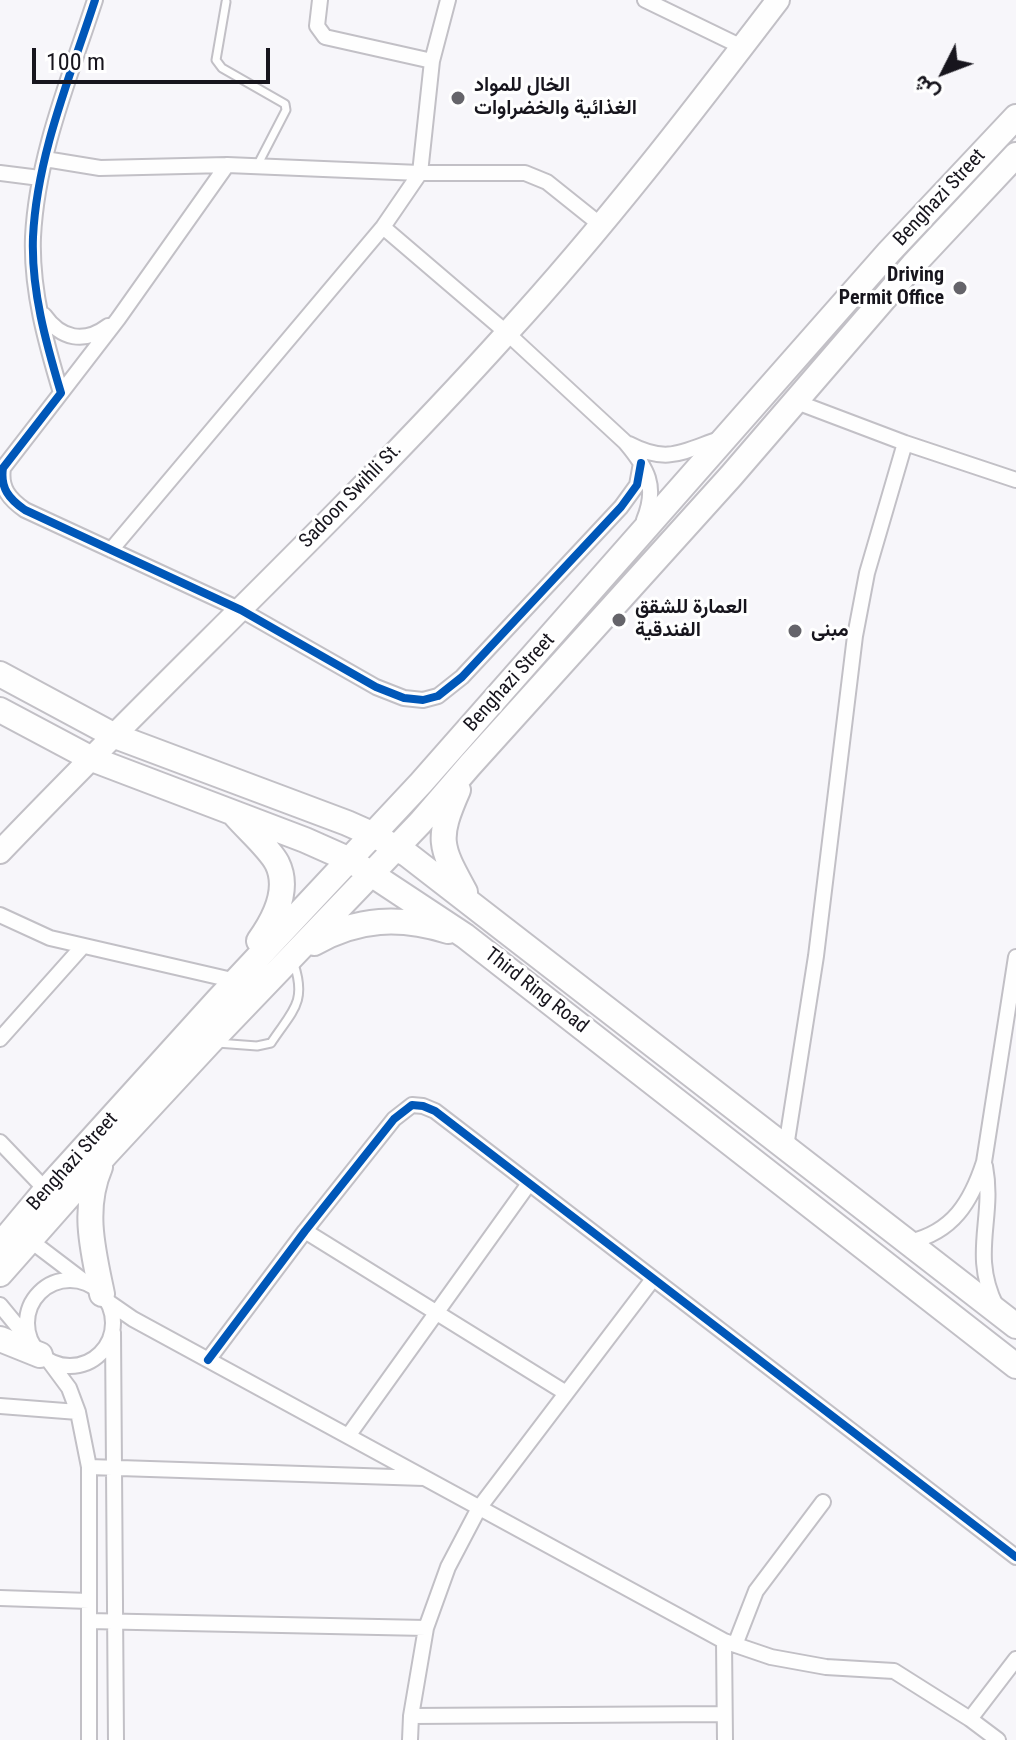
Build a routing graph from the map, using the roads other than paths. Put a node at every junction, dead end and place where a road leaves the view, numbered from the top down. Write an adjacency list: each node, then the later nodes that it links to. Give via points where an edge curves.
1 (95, 0): 12 (street)
2 (320, 0): 8 (street, via 317,26 325,37)
3 (448, 0): 8 (street)
4 (645, 0): 7 (street)
5 (778, 0): 7 (main road, Sadoon Swihli St.)
6 (226, 2): 14 (lane, via 216,60 285,104)
7 (742, 47): 18 (main road, Sadoon Swihli St.)
8 (432, 61): 16 (street)
9 (1016, 117): 10 (main road, Benghazi Street)
10 (987, 148): 11 (street); 25 (main road, Benghazi Street)
11 (1016, 156): 24 (main road, Benghazi Street)
12 (45, 159): 13 (street, via 100,168); 17 (street)
13 (227, 165): 14 (street); 21 (street)
14 (257, 166): 16 (street)
15 (0, 173): 17 (street)
16 (420, 173): 18 (street, via 533,175); 19 (street)
17 (40, 178): 20 (street, via 33,236)
18 (602, 226): 22 (main road, Sadoon Swihli St.)
19 (383, 227): 22 (street); 31 (street)
20 (39, 308): 21 (street, via 53,328 74,338 98,334); 23 (street)
21 (118, 319): 23 (street)
22 (507, 333): 26 (street); 32 (main road, Sadoon Swihli St.)
23 (61, 393): 31 (street, via 3,468 4,491 25,510)
24 (794, 401): 27 (street); 37 (main road, Benghazi Street)
25 (727, 436): 26 (street, via 669,456); 30 (main road, Benghazi Street)
26 (625, 442): 28 (street)
27 (905, 443): 29 (street); 54 (street, via 867,573 855,636 816,956)
28 (641, 463): 30 (street, via 652,502); 32 (street, via 637,485 621,507 462,677 438,696 404,698 376,687)
29 (1016, 480)
30 (638, 535): 39 (main road, Benghazi Street)
31 (111, 550): 32 (street)
32 (241, 610): 35 (main road, Sadoon Swihli St.)
33 (0, 674): 35 (main road, Third Ring Road)
34 (0, 710): 36 (main road, Third Ring Road)
35 (115, 736): 36 (main road, Sadoon Swihli St.); 39 (main road, Third Ring Road)
36 (92, 759): 38 (main road, Third Ring Road); 41 (main road, Sadoon Swihli St.)
37 (470, 765): 40 (main road, Benghazi Street); 44 (main road, via 443,830 443,846)
38 (233, 814): 42 (main road, Third Ring Road); 50 (main road, via 277,863 281,885 278,909 267,930)
39 (374, 835): 40 (main road, Third Ring Road); 42 (main road, Benghazi Street)
40 (397, 849): 43 (main road, Benghazi Street); 44 (main road, Third Ring Road)
41 (0, 852)
42 (350, 860): 43 (main road, Third Ring Road); 50 (main road, Benghazi Street)
43 (373, 874): 46 (main road, Third Ring Road); 48 (main road, Benghazi Street)
44 (472, 905): 54 (main road, Third Ring Road)
45 (0, 915): 47 (street, via 50,938)
46 (465, 936): 48 (main road, via 414,922 370,921 328,935); 72 (main road, Third Ring Road)
47 (83, 946): 50 (street); 51 (street)
48 (293, 956): 52 (main road, Benghazi Street); 52 (lane, via 300,999 271,1043)
49 (1016, 957): 56 (street)
50 (225, 990): 58 (main road, Benghazi Street)
51 (0, 1039)
52 (210, 1042): 55 (main road, Benghazi Street)
53 (0, 1142): 58 (street)
54 (786, 1147): 61 (main road, Third Ring Road)
55 (107, 1153): 60 (main road, Benghazi Street); 64 (main road, via 91,1192 89,1215)
56 (984, 1162): 61 (street, via 955,1219 939,1232); 67 (street, via 988,1193 983,1273)
57 (528, 1185): 59 (street, via 435,1111 412,1105 394,1119); 63 (street); 66 (street)
58 (46, 1190): 60 (main road, Benghazi Street)
59 (305, 1231): 66 (street); 71 (street)
60 (14, 1240): 62 (main road, Benghazi Street); 64 (street)
61 (909, 1242): 67 (main road, Third Ring Road)
62 (0, 1274)
63 (653, 1279): 73 (street); 82 (street)
64 (98, 1293): 68 (street, via 113,1320); 70 (street, via 63,1280 34,1298 27,1319); 71 (street)
65 (0, 1305): 70 (street)
66 (438, 1312): 73 (street); 76 (street)
67 (1008, 1320)
68 (113, 1332): 70 (street, via 108,1345 88,1363 62,1366); 78 (street)
69 (0, 1339): 70 (main road)
70 (40, 1353): 75 (street, via 69,1388)
71 (208, 1360): 76 (street)
72 (1016, 1366)
73 (566, 1393): 81 (street)
74 (0, 1406): 75 (street)
75 (78, 1412): 77 (street)
76 (348, 1436): 79 (street)
77 (89, 1467): 78 (street); 84 (street)
78 (114, 1467): 79 (street); 86 (street)
79 (428, 1478): 81 (street)
80 (823, 1502): 88 (street, via 756,1591)
81 (479, 1508): 87 (street, via 448,1567); 88 (street)
82 (1016, 1557)
83 (0, 1598): 84 (street)
84 (89, 1601): 85 (street)
85 (89, 1621): 86 (street); 93 (street)
86 (117, 1622): 87 (street); 94 (street)
87 (426, 1628): 91 (street)
88 (730, 1643): 90 (street); 92 (street, via 826,1667 894,1671)
89 (1016, 1659): 92 (street)
90 (723, 1714): 91 (street); 96 (street)
91 (411, 1716): 95 (street)
92 (970, 1719): 97 (street)
93 (89, 1740)
94 (116, 1740)
95 (410, 1740)
96 (725, 1740)
97 (998, 1740)

